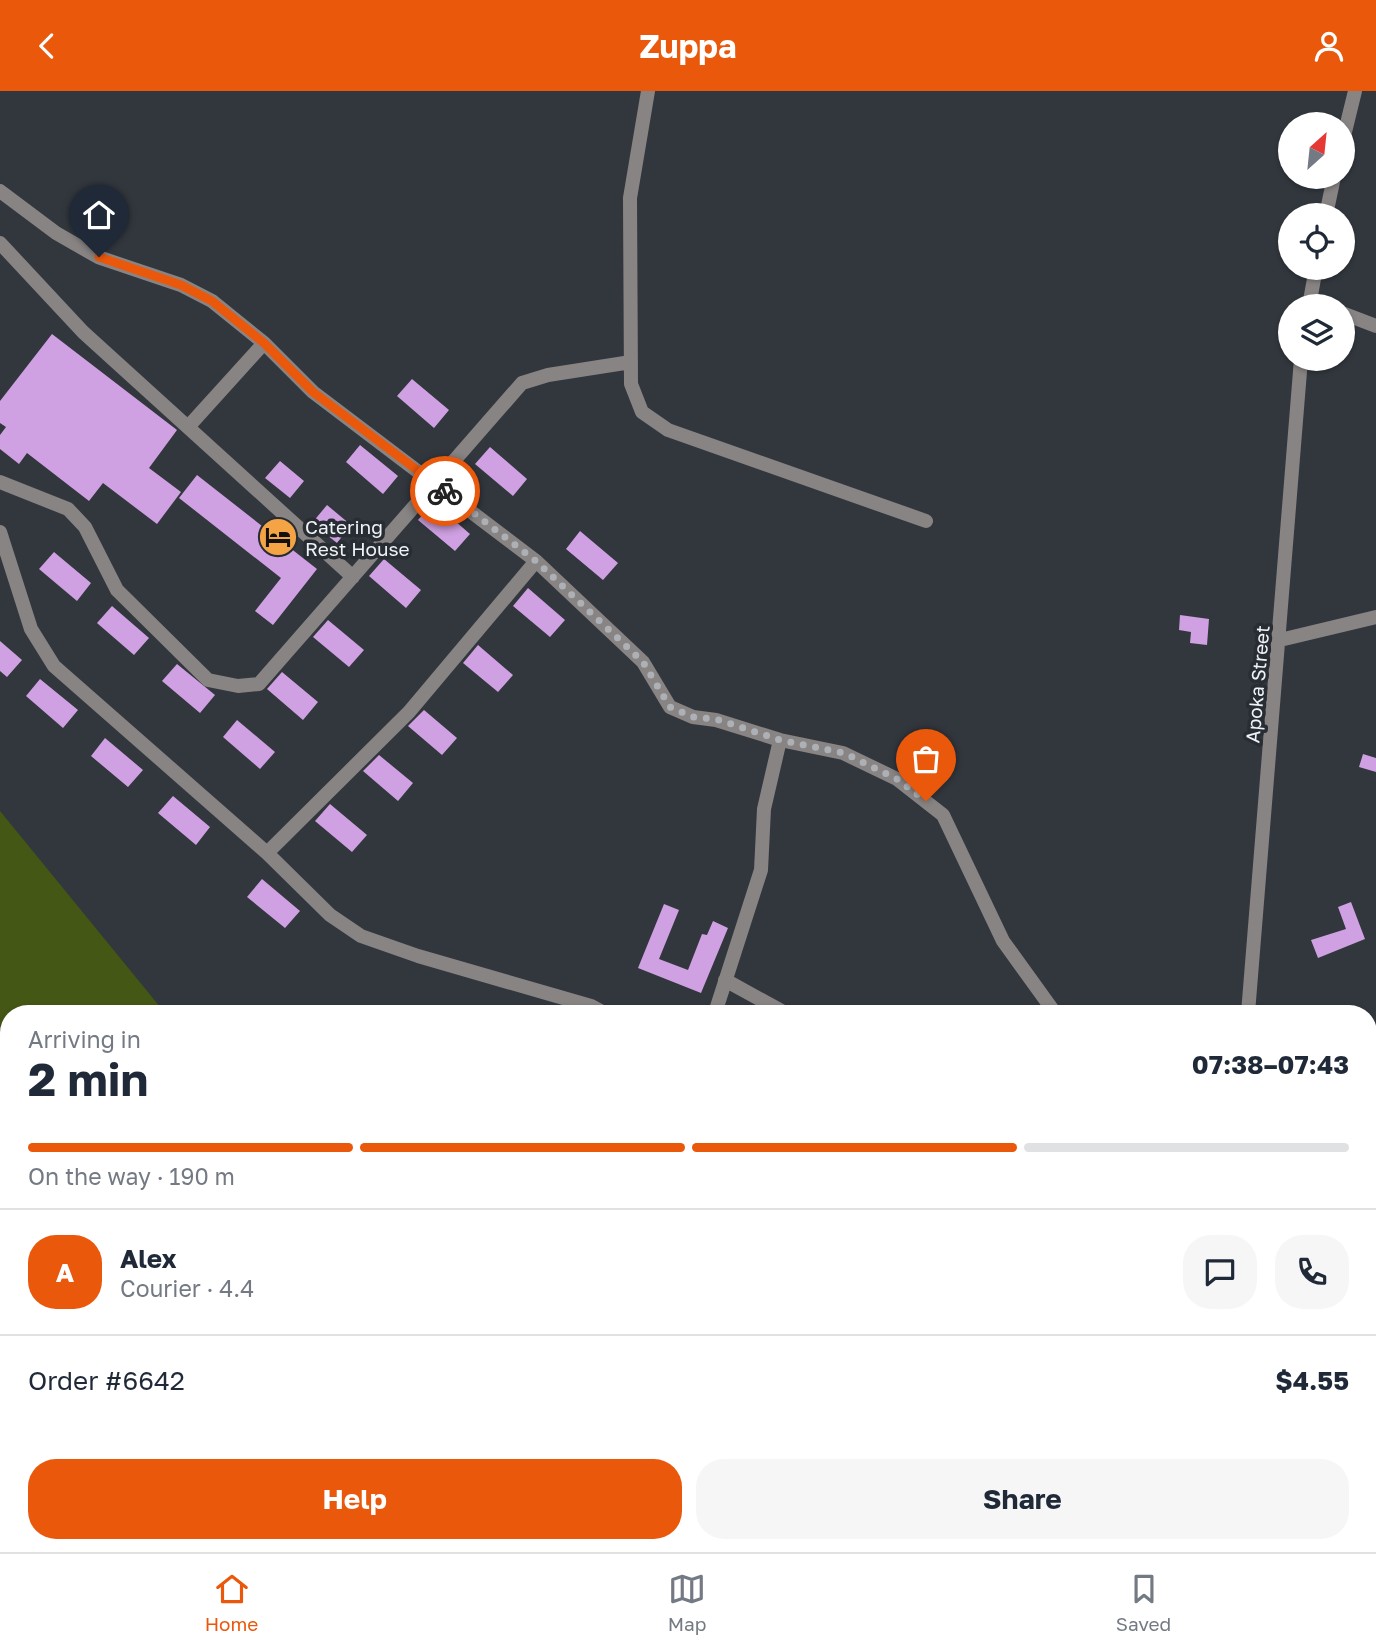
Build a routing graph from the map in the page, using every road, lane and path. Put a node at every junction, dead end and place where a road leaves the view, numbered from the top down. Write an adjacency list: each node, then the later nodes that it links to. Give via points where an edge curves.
1 (648, 91): 9 (street, via 630,198)
2 (1355, 91): 3 (street)
3 (1350, 112)
4 (0, 191): 8 (street, via 56,233 99,257 181,285 212,301)
5 (0, 243): 11 (street, via 83,332)
6 (1355, 318): 7 (street)
7 (1376, 326)
8 (264, 343): 11 (street); 13 (street, via 313,392)
9 (631, 362): 13 (street, via 523,383); 14 (street, via 631,384 642,412 668,430)
10 (1300, 371): 19 (street, Apoka Street)
11 (188, 427): 17 (street)
12 (0, 482): 17 (street, via 68,509 85,527 117,590 208,680 238,686 259,684)
13 (435, 483): 16 (street); 17 (street)
14 (926, 521)
15 (0, 531): 21 (street, via 31,629 54,666)
16 (536, 561): 20 (street, via 643,662 670,707); 21 (street, via 408,712)
17 (353, 576)
18 (1376, 617): 19 (street)
19 (1280, 640): 27 (street, Apoka Street)
20 (780, 740): 22 (street, via 765,809 761,870); 26 (street, via 844,753 897,779 943,815 1003,941)
21 (267, 853): 23 (street, via 330,915 361,936)
22 (725, 980): 24 (street); 25 (street)
23 (589, 1005)
24 (717, 1005)
25 (770, 1005)
26 (1049, 1005)
27 (1249, 1005)

